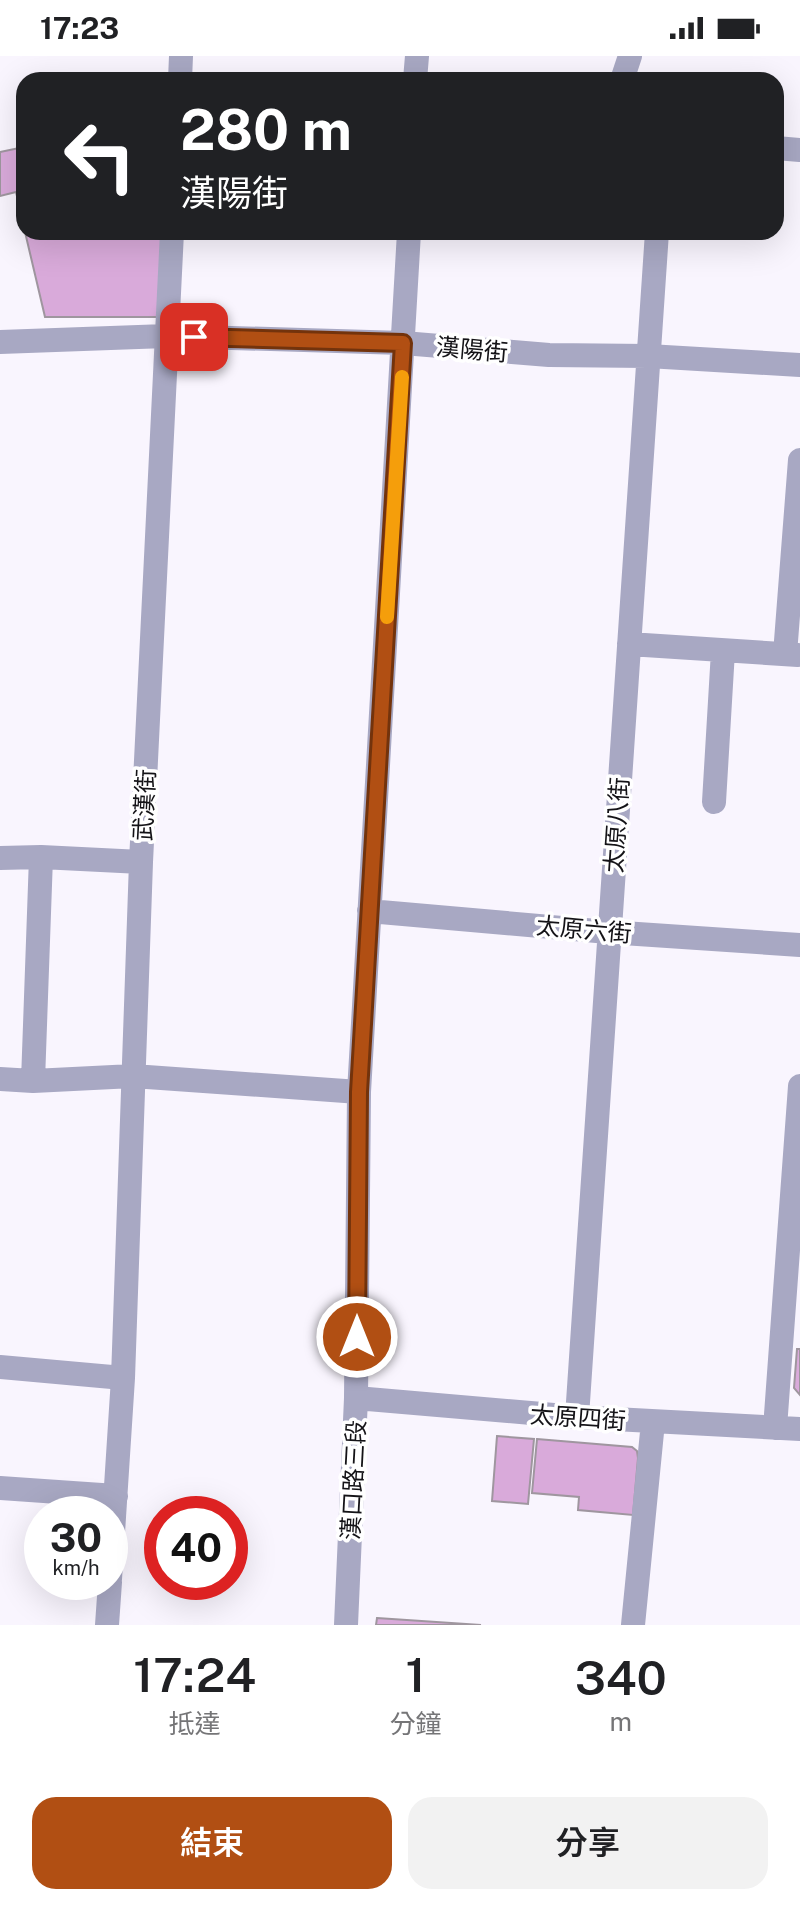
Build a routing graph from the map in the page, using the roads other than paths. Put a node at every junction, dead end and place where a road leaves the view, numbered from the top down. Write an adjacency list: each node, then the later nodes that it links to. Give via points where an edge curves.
1 (172, 240): 4 (street, 武漢街)
2 (409, 240): 6 (street, 漢口路三段)
3 (656, 240): 7 (street, 太原八街)
4 (166, 336): 5 (street, 漢陽街); 6 (street, 漢陽街); 17 (street, 武漢街)
5 (0, 342)
6 (403, 343): 7 (street, 漢陽街, via 549,355); 18 (street, 漢口路三段)
7 (648, 356): 8 (street, 漢陽街); 11 (street, 太原八街)
8 (800, 365)
9 (800, 460): 10 (street)
10 (798, 490): 13 (street)
11 (629, 644): 12 (street); 19 (street, 太原八街)
12 (723, 651): 13 (street); 14 (street)
13 (792, 655)
14 (714, 802)
15 (41, 857): 16 (street); 17 (street); 23 (street)
16 (0, 858)
17 (141, 862): 21 (street, 武漢街)
18 (369, 911): 19 (street, 太原六街); 25 (street, 漢口路三段)
19 (608, 932): 20 (street, 太原六街); 30 (street, 太原八街)
20 (800, 945)
21 (133, 1076): 23 (street); 25 (street); 28 (street, 武漢街)
22 (0, 1079): 23 (street)
23 (33, 1081)
24 (800, 1086): 26 (street)
25 (359, 1092): 29 (street, 漢口路三段)
26 (795, 1197): 32 (street)
27 (0, 1367): 28 (street)
28 (123, 1378): 35 (street, 武漢街)
29 (356, 1398): 30 (street, 太原四街); 38 (street, 漢口路三段)
30 (577, 1417): 31 (street, 太原四街)
31 (653, 1422): 32 (street, 太原四街); 39 (street)
32 (775, 1428): 33 (street, 太原四街)
33 (800, 1429)
34 (0, 1488): 35 (street)
35 (116, 1496)
36 (109, 1600): 37 (street, 武漢街)
37 (107, 1625)
38 (346, 1625)
39 (633, 1625)

